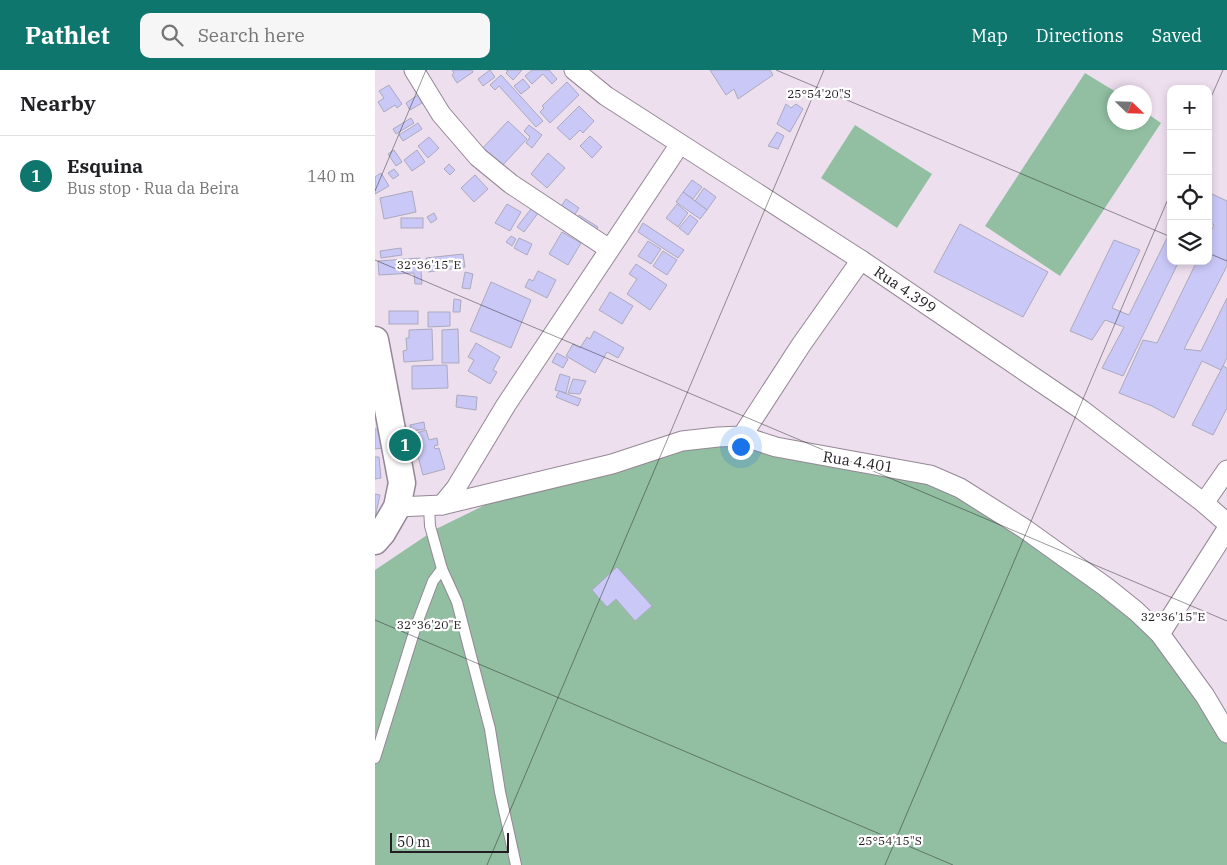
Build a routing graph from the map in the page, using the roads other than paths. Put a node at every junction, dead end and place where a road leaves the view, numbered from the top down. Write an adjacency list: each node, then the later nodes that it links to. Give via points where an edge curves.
1 (414, 70): 4 (street, via 441,114 478,157 511,184)
2 (574, 70): 3 (street, Rua 4.399, via 606,96)
3 (680, 144): 4 (street); 5 (street, Rua 4.399)
4 (609, 249): 10 (street, via 506,405 456,488)
5 (861, 260): 7 (street); 9 (street, Rua 4.399, via 1082,410)
6 (375, 340): 11 (main road, via 402,483)
7 (742, 436): 10 (street, Rua 4.401, via 682,441 612,464); 16 (street, Rua 4.401, via 785,448 930,475 960,488 1025,529 1106,587)
8 (1227, 470): 9 (street)
9 (1204, 503): 12 (street, Rua 4.399)
10 (436, 505): 11 (street, Rua 4.401); 15 (lane, via 430,526)
11 (397, 507): 14 (main road)
12 (1227, 523)
13 (1227, 529): 16 (street)
14 (375, 541)
15 (442, 569): 18 (lane, via 433,581 416,626); 19 (lane, via 464,624 490,729)
16 (1160, 634): 17 (street, Rua 4.401, via 1205,696)
17 (1227, 733)
18 (375, 758)
19 (516, 865)

